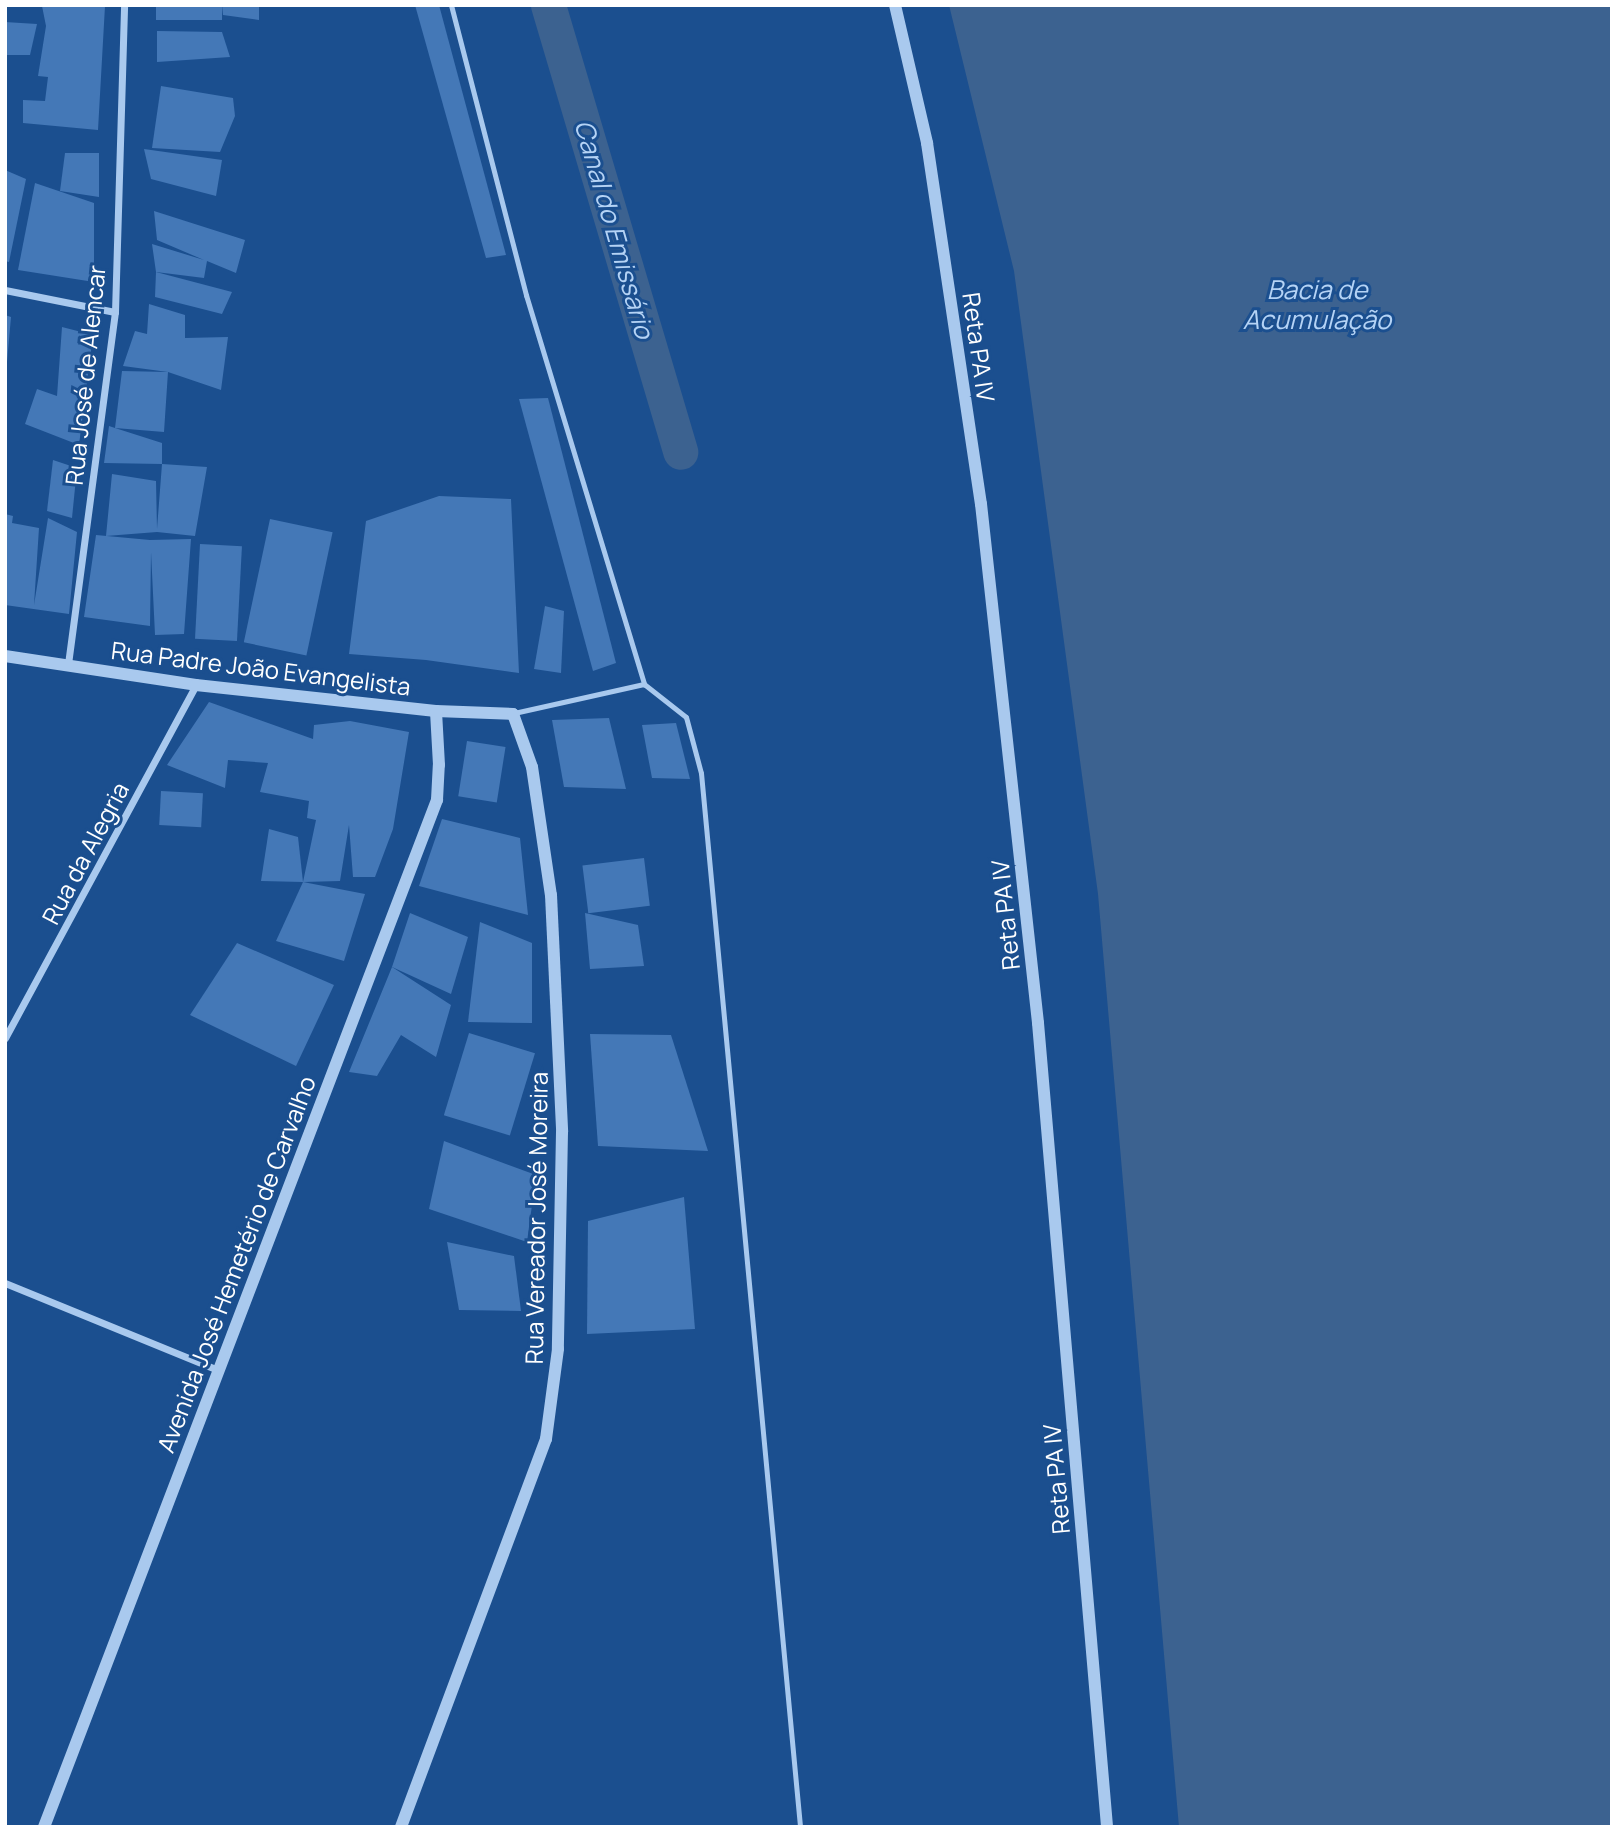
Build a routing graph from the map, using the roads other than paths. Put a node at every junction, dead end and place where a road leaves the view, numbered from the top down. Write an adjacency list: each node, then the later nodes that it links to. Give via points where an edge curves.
1 (124, 5): 5 (street, Rua José de Alencar)
2 (451, 5): 8 (lane, via 526,295)
3 (895, 5): 18 (street, Reta PA IV, via 927,143 981,503 1038,1023)
4 (5, 290): 5 (street)
5 (115, 312): 7 (street, Rua José de Alencar)
6 (5, 656): 7 (street, Rua Padre João Evangelista)
7 (68, 664): 9 (street, Rua Padre João Evangelista)
8 (644, 684): 11 (lane); 17 (lane, via 685,717 701,773)
9 (195, 685): 10 (street, Rua Padre João Evangelista); 12 (street, Rua da Alegria)
10 (436, 711): 11 (street, Rua Padre João Evangelista); 14 (street, Avenida José Hemetério de Carvalho, via 437,800)
11 (513, 714): 16 (street, Rua Vereador José Moreira, via 532,767 551,895 562,1132 558,1349 547,1439)
12 (5, 1038)
13 (5, 1283): 14 (street)
14 (218, 1370): 15 (street, Avenida José Hemetério de Carvalho)
15 (44, 1827)
16 (401, 1827)
17 (800, 1827)
18 (1107, 1827)

